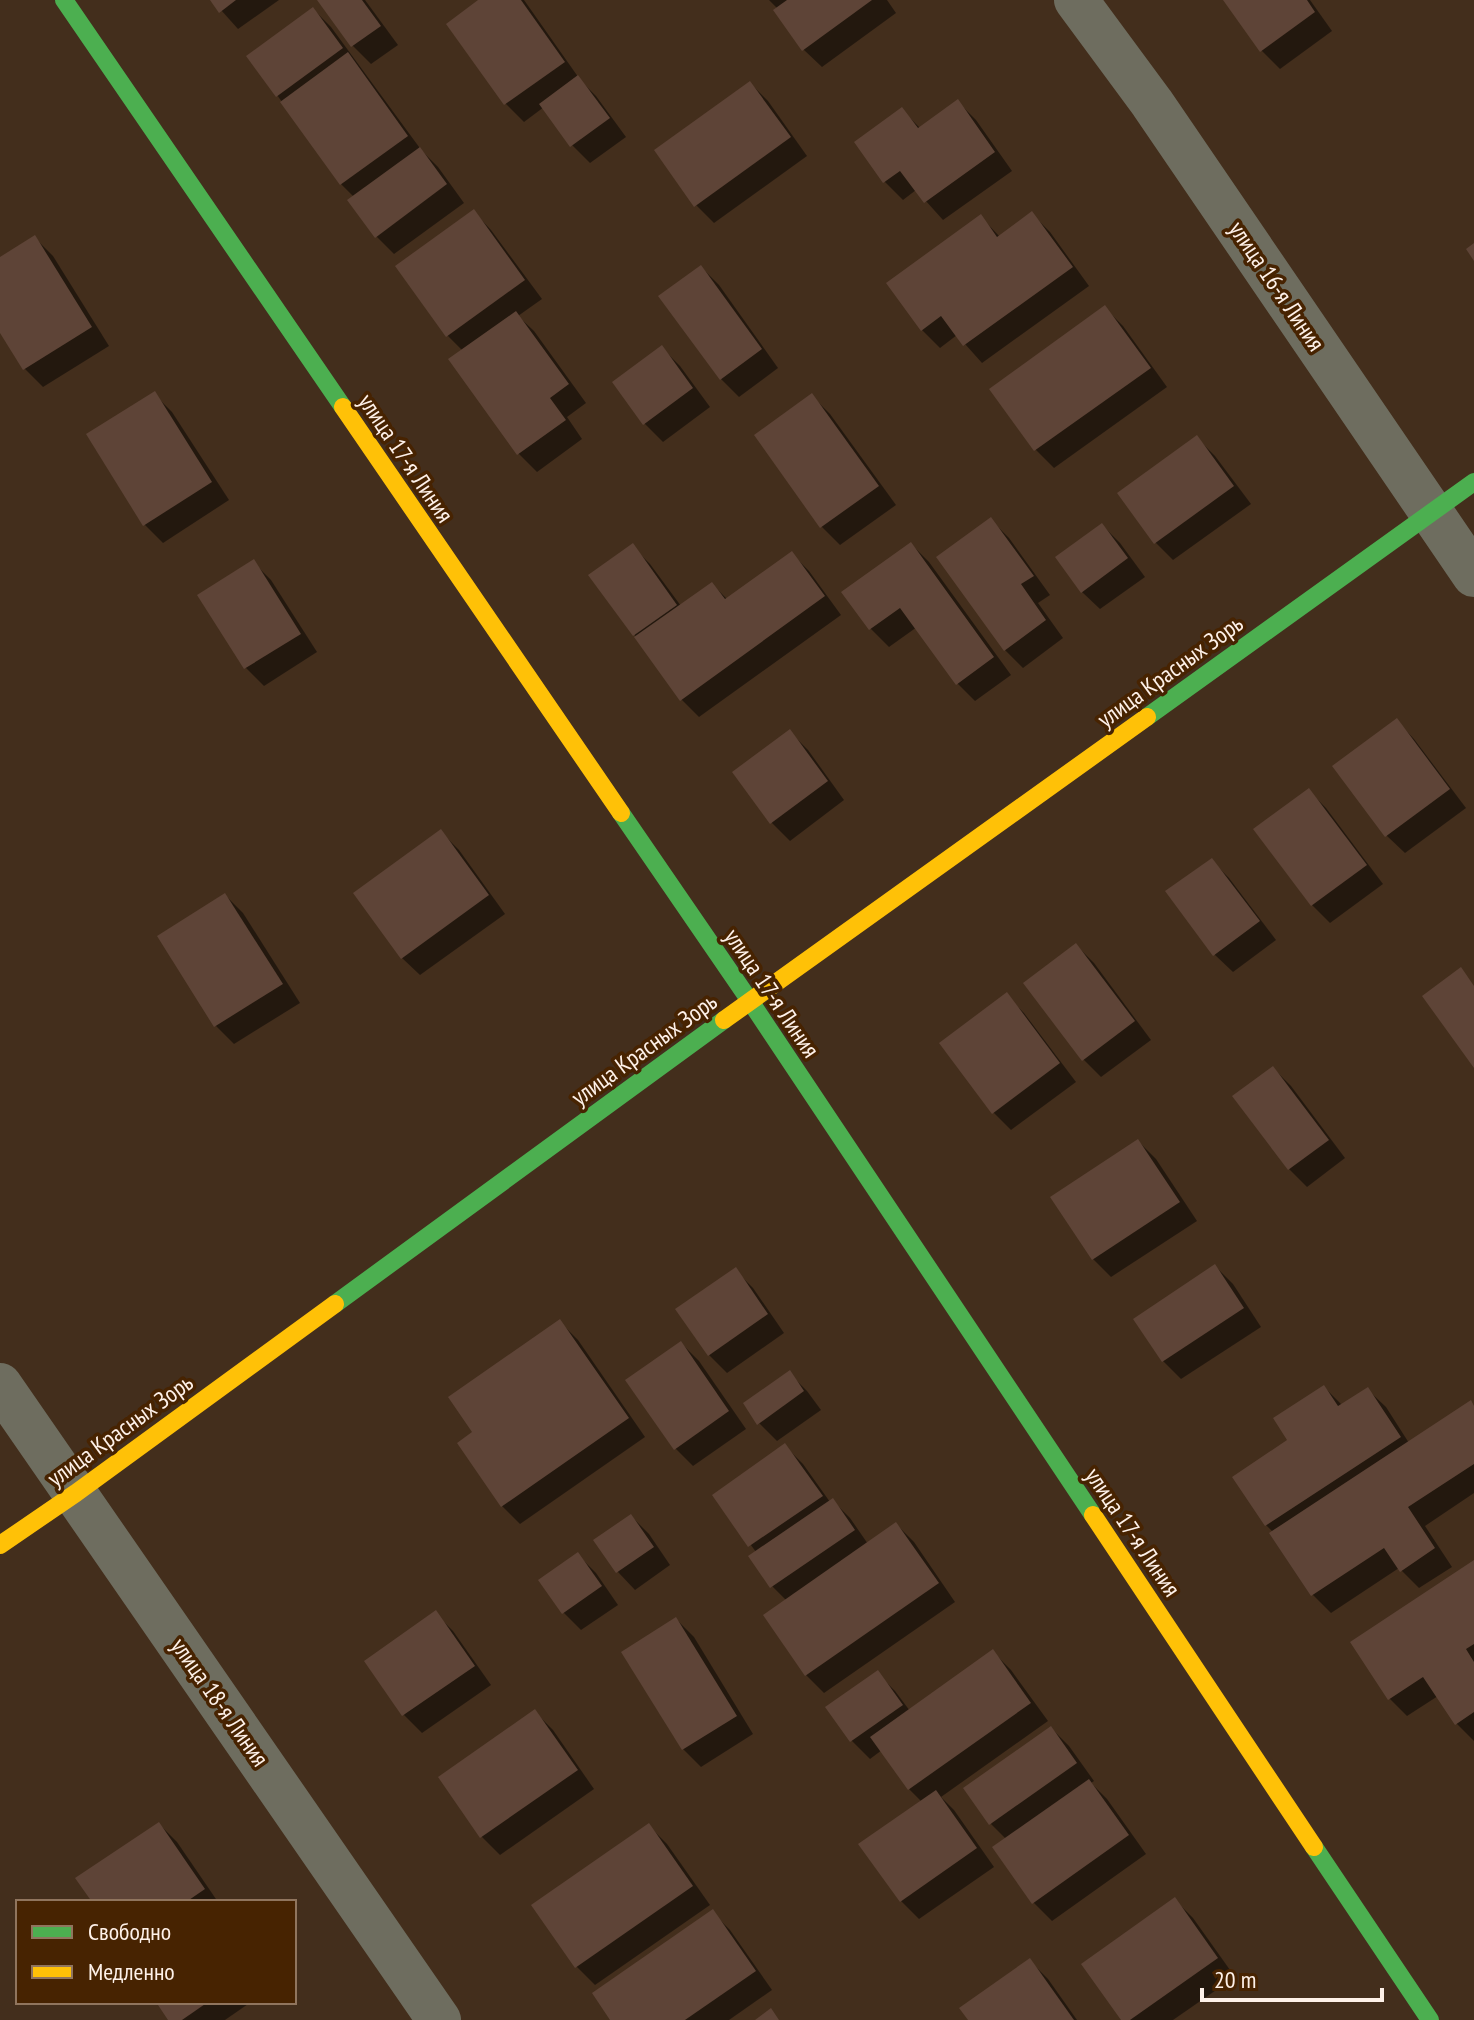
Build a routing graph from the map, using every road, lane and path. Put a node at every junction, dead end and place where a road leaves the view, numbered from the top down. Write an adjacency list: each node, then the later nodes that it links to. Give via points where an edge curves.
1 (64, 0): 6 (street, улица 17-я Линия)
2 (1076, 0): 4 (street, улица 16-я Линия, via 1152,103)
3 (1474, 482): 4 (street, улица Красных Зорь)
4 (1431, 514): 5 (street, улица 16-я Линия); 6 (street, улица Красных Зорь)
5 (1474, 575)
6 (750, 1001): 8 (street, улица Красных Зорь); 11 (street, улица 17-я Линия)
7 (0, 1385): 8 (street, улица 18-я Линия)
8 (76, 1493): 9 (street, улица Красных Зорь); 10 (street, улица 18-я Линия)
9 (0, 1545)
10 (439, 2020)
11 (1430, 2020)

